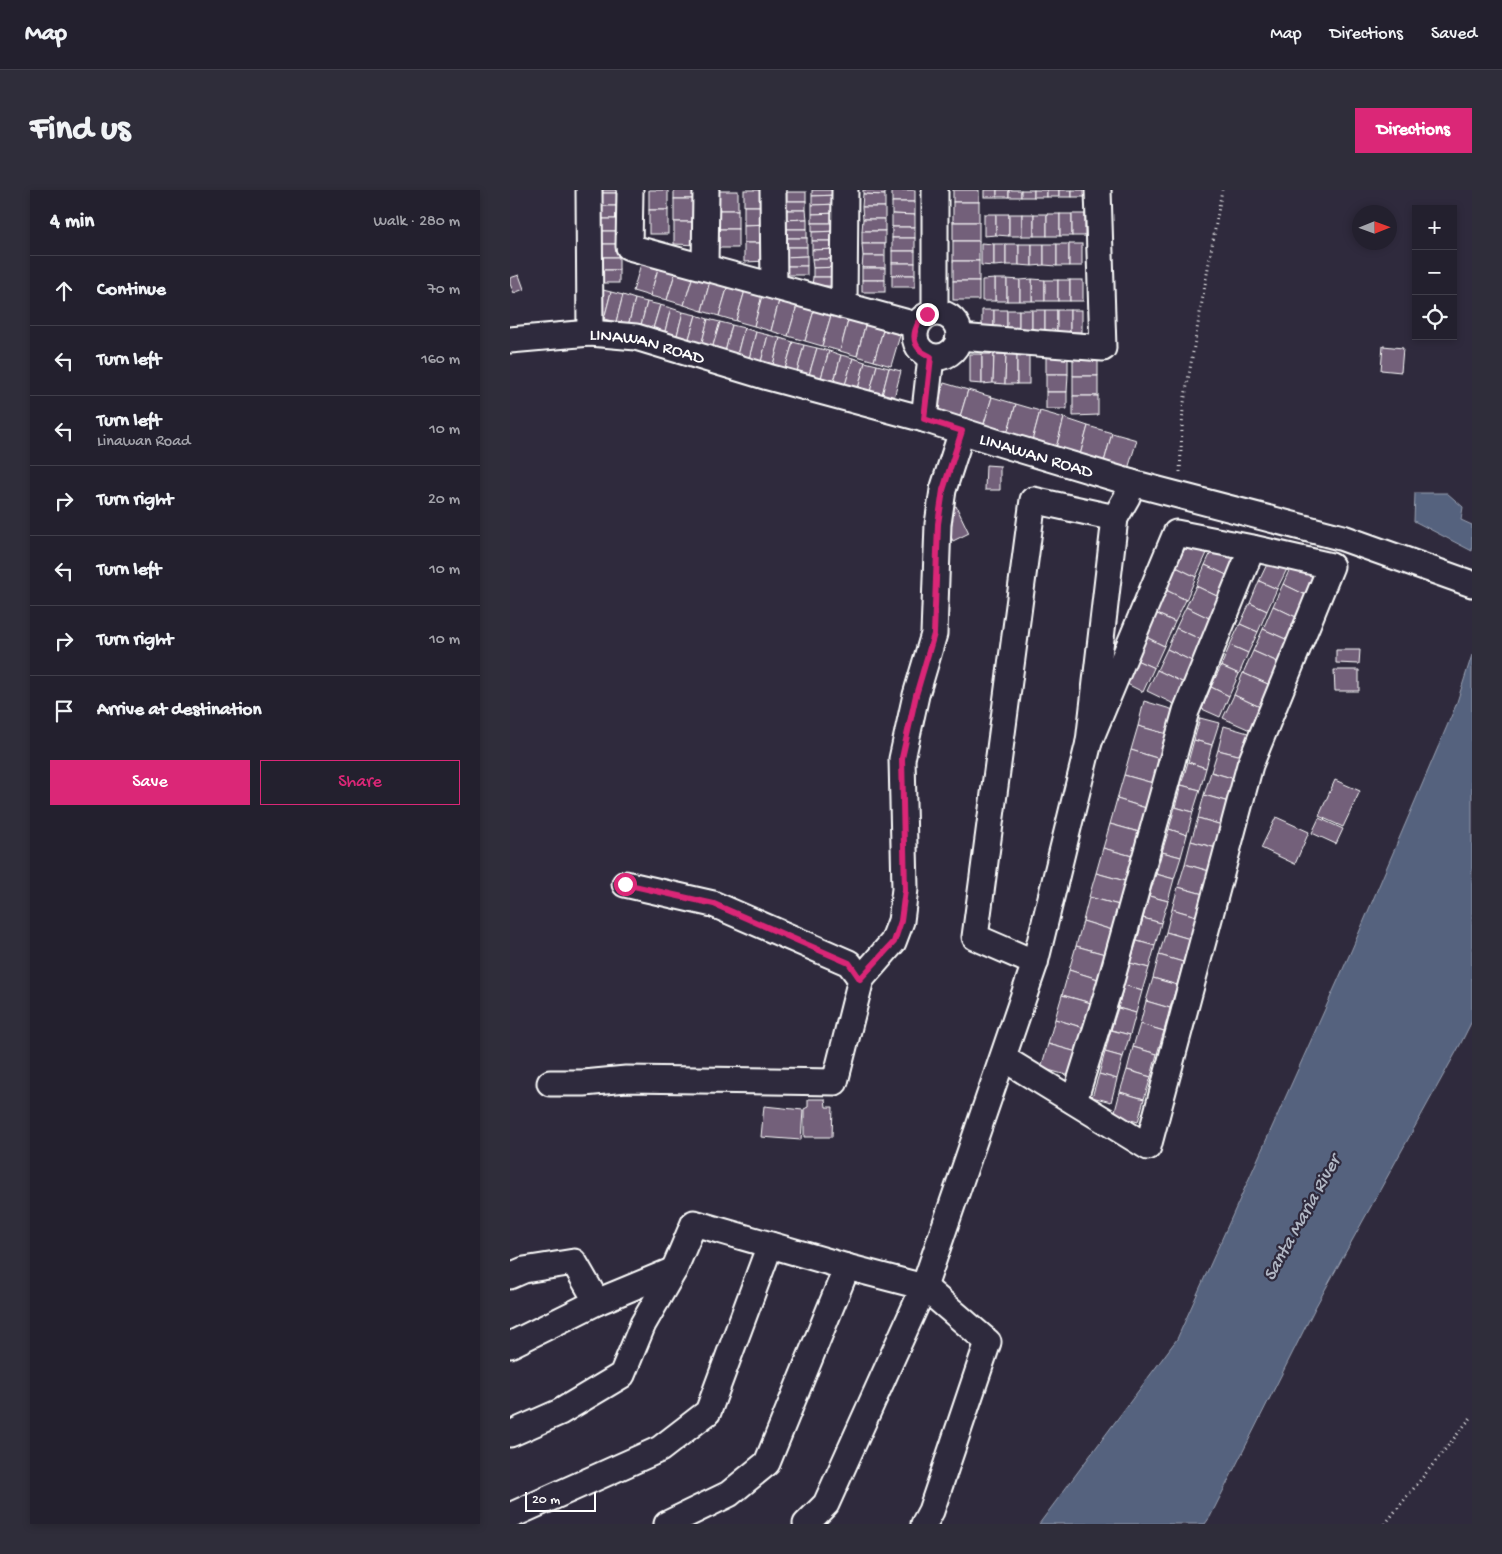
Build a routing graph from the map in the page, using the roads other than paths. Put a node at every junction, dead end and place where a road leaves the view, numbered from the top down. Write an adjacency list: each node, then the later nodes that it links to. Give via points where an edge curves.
1 (589, 190): 12 (street)
2 (630, 190): 8 (street, via 629,247)
3 (706, 190): 8 (street)
4 (773, 190): 9 (street)
5 (845, 190): 10 (street)
6 (935, 190): 11 (street)
7 (1098, 190): 13 (street, via 1103,348)
8 (705, 268): 9 (street)
9 (774, 286): 10 (street)
10 (844, 305): 11 (street)
11 (925, 318): 13 (street, via 944,314 953,319); 15 (street, via 914,338 920,350)
12 (590, 332): 14 (street, LINAWAN ROAD); 16 (street, LINAWAN ROAD, via 636,337)
13 (959, 337): 15 (street, via 954,349 944,356)
14 (510, 340)
15 (931, 357): 16 (street)
16 (924, 419): 17 (street, LINAWAN ROAD)
17 (962, 431): 18 (street, LINAWAN ROAD); 25 (street, via 940,507 934,634 902,758 905,890 901,921 894,942)
18 (1132, 483): 19 (street); 21 (street, LINAWAN ROAD, via 1343,538)
19 (1115, 518): 22 (street); 24 (street, via 1034,500 975,937)
20 (1252, 548): 22 (street, via 1176,533); 28 (street, via 1186,711); 28 (street, via 1331,566 1250,765 1148,1147)
21 (1470, 582)
22 (1089, 742): 24 (street)
23 (625, 884): 25 (street, via 714,904 849,963)
24 (1035, 963): 26 (street)
25 (860, 979): 27 (street, via 835,1082 626,1079)
26 (1002, 1058): 28 (street); 33 (street)
27 (550, 1083)
28 (1074, 1101)
29 (770, 1244): 30 (street); 31 (street, via 694,1223); 37 (street, via 708,1412 660,1449)
30 (847, 1267): 33 (street); 38 (street, via 767,1463 729,1494)
31 (674, 1270): 34 (street); 36 (street, via 643,1324 622,1375 560,1412)
32 (510, 1276): 34 (street, via 524,1270 574,1262)
33 (924, 1287): 39 (street, via 826,1504); 40 (street, via 988,1342 931,1512)
34 (597, 1302): 35 (street)
35 (510, 1345)
36 (510, 1434)
37 (510, 1516)
38 (667, 1524)
39 (806, 1524)
40 (924, 1524)

